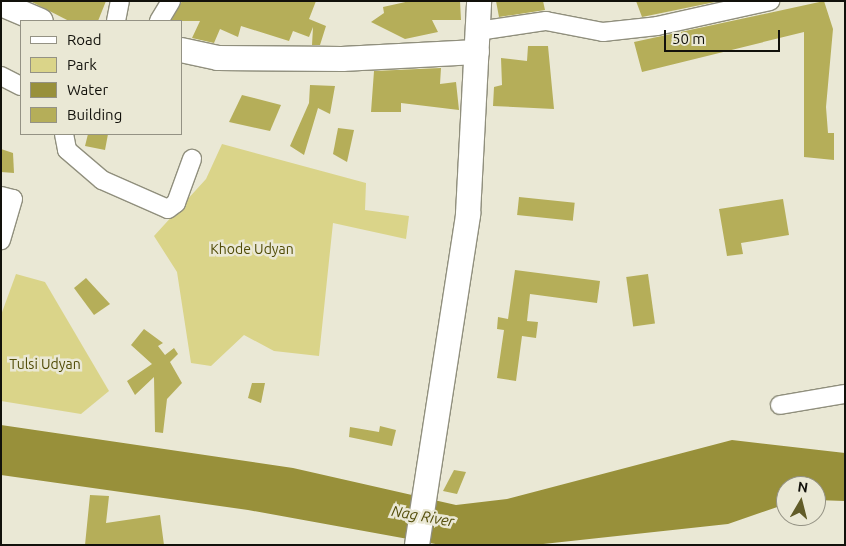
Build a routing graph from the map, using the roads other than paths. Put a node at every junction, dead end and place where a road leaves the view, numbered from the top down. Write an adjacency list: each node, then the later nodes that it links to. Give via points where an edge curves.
1 (120, 1): 7 (street)
2 (170, 1): 8 (street)
3 (479, 1): 9 (main road)
4 (770, 1): 9 (street, via 657,26 603,32 546,21)
5 (1, 4): 6 (main road)
6 (39, 20)
7 (116, 20)
8 (160, 20)
9 (477, 41): 10 (main road, via 332,59 218,58); 19 (main road, via 468,214)
10 (183, 54)
11 (1, 76): 12 (street)
12 (20, 86)
13 (64, 135): 14 (street, via 67,150 102,180 168,209 176,203)
14 (192, 159)
15 (1, 196): 16 (street, via 13,199)
16 (1, 240)
17 (845, 394): 18 (street)
18 (780, 405)
19 (417, 545)

